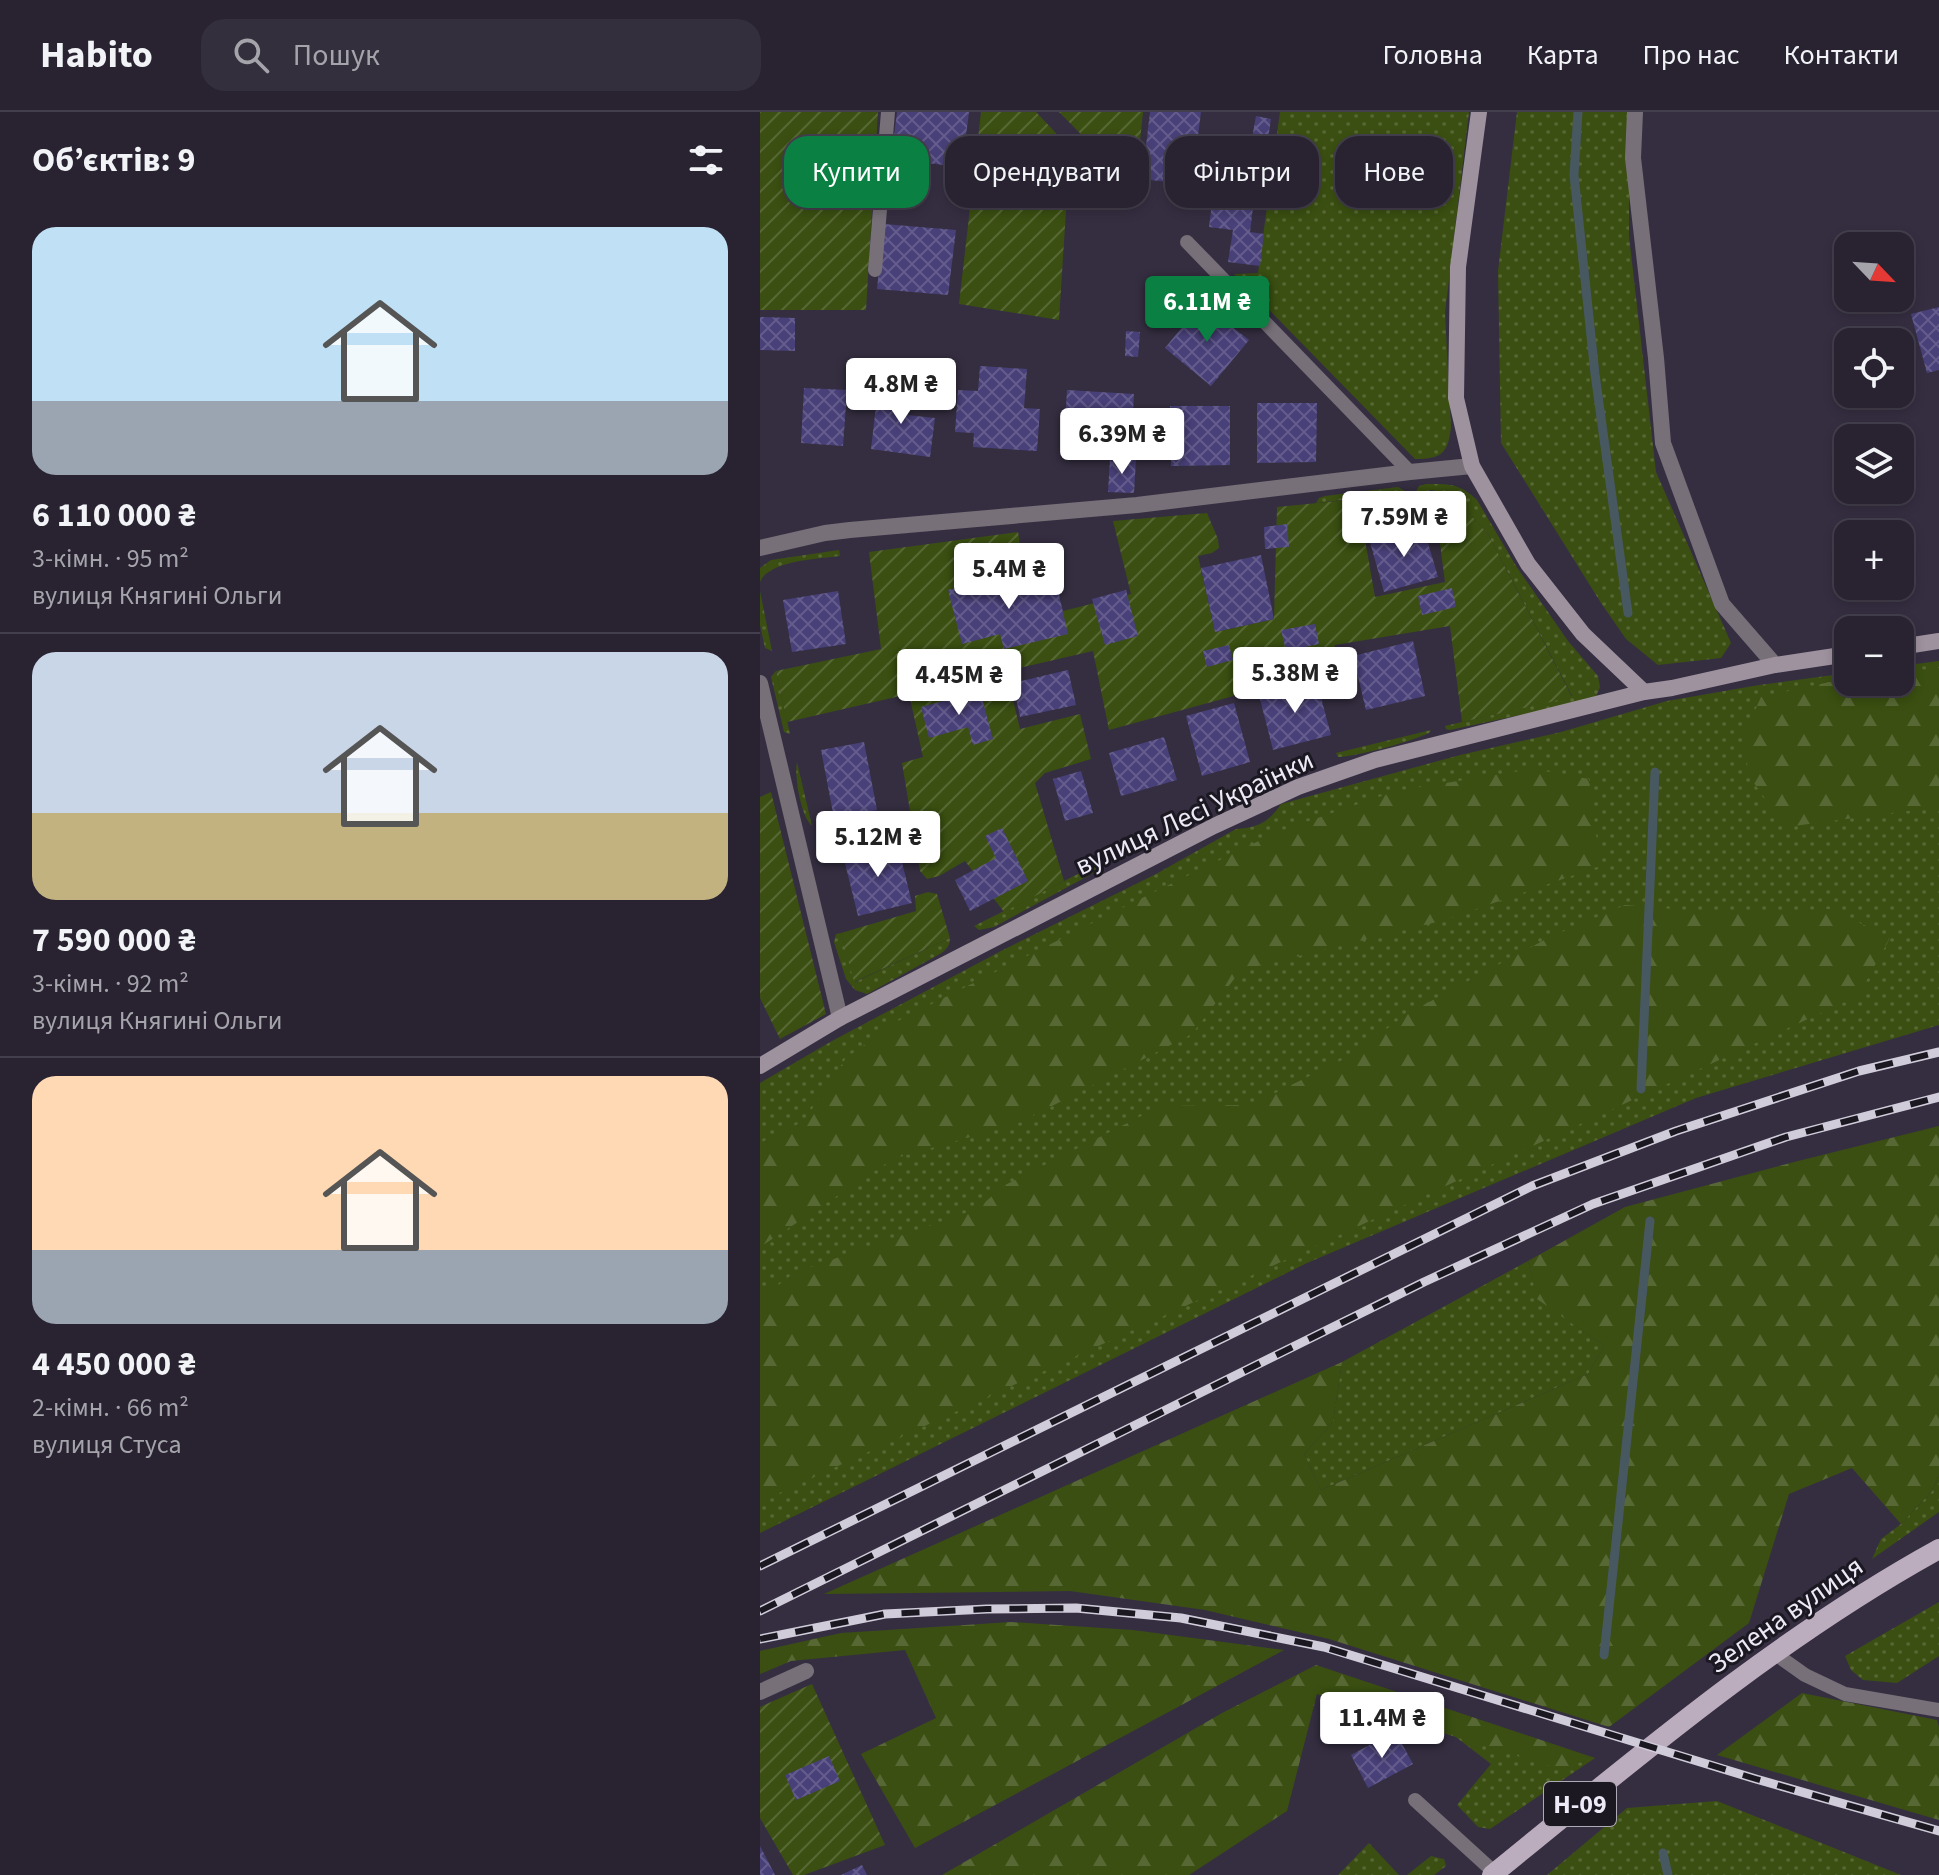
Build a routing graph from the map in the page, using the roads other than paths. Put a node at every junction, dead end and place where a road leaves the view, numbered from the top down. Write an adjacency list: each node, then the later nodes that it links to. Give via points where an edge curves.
1 (888, 112): 5 (lane)
2 (1479, 112): 6 (street, via 1458,267 1456,398)
3 (1635, 112): 12 (street, via 1633,158 1663,443 1722,604)
4 (1187, 242): 7 (lane)
5 (875, 270)
6 (1472, 466): 7 (street); 14 (street, via 1528,564 1583,634)
7 (1410, 472): 8 (street, via 1137,505 850,530)
8 (760, 548)
9 (1939, 641): 10 (street)
10 (1914, 645)
11 (1834, 656): 12 (street, вулиця Лесі Українки)
12 (1775, 665): 14 (street, вулиця Лесі Українки)
13 (760, 683): 15 (street)
14 (1644, 692): 15 (street, вулиця Лесі Українки, via 1375,760 1298,787)
15 (840, 1018): 16 (street, вулиця Лесі Українки)
16 (760, 1066)
17 (1939, 1549): 18 (main road, Зелена вулиця)
18 (1774, 1653): 21 (lane, via 1845,1694); 23 (main road, Зелена вулиця / Н-09)
19 (806, 1671): 20 (street)
20 (760, 1692)
21 (1939, 1710)
22 (1415, 1800): 23 (lane)
23 (1493, 1874)

